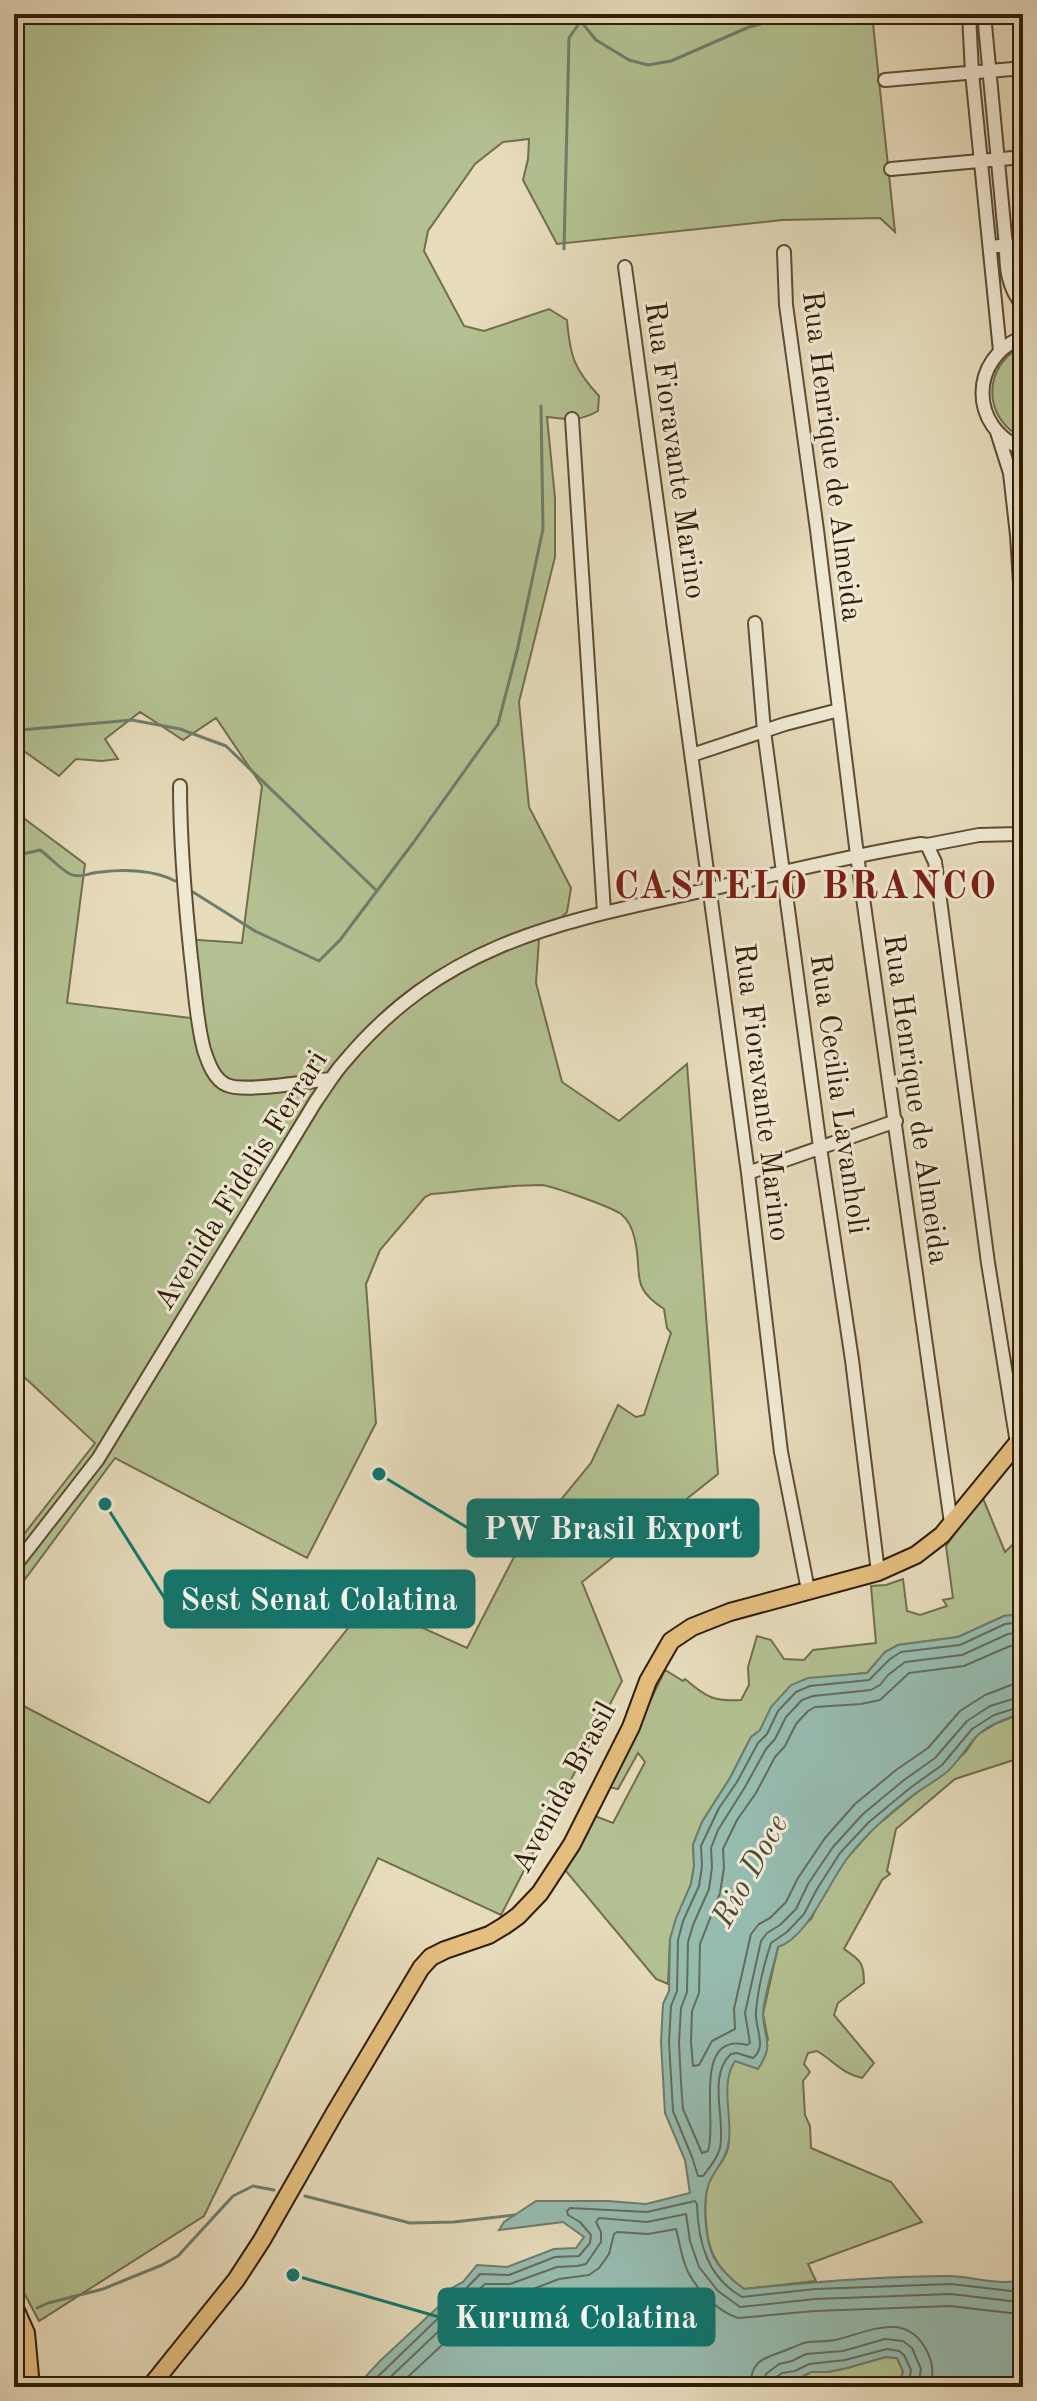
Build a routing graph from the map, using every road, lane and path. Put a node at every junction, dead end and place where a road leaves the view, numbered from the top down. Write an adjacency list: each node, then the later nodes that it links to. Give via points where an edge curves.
1 (969, 14): 5 (street)
2 (984, 14): 4 (street)
3 (1023, 68): 4 (street)
4 (989, 71): 5 (street); 8 (street)
5 (972, 73): 6 (street); 9 (street)
6 (885, 80)
7 (1023, 157): 8 (street)
8 (997, 159): 9 (street); 13 (street)
9 (980, 162): 10 (street); 12 (street)
10 (891, 169)
11 (1023, 245): 13 (street)
12 (990, 246): 13 (street); 18 (street)
13 (1006, 246): 16 (street, via 1006,271)
14 (784, 252): 26 (street, Rua Henrique de Almeida, via 786,305)
15 (625, 267): 28 (street, Rua Fioravante Marino)
16 (1023, 306)
17 (1023, 337): 18 (street)
18 (1000, 351): 20 (street, via 985,377 982,396)
19 (572, 419): 36 (street)
20 (997, 432): 21 (street); 22 (street)
21 (1023, 449)
22 (1020, 534): 24 (street)
23 (755, 623): 27 (street, Rua Cecilia Lavanholi)
24 (1023, 623): 25 (street)
25 (1023, 631)
26 (839, 710): 27 (street); 33 (street, Rua Henrique de Almeida)
27 (764, 731): 28 (street); 34 (street, Rua Cecilia Lavanholi)
28 (692, 755): 35 (street, Rua Fioravante Marino)
29 (180, 786): 37 (street, via 190,949 209,1064 228,1085)
30 (1023, 814): 31 (street)
31 (1023, 834): 32 (street, Avenida Fidelis Ferrari)
32 (924, 845): 33 (street, Avenida Fidelis Ferrari); 41 (street, via 935,862 988,1263)
33 (857, 855): 34 (street, Avenida Fidelis Ferrari); 38 (street, Rua Henrique de Almeida)
34 (783, 872): 35 (street, Avenida Fidelis Ferrari); 39 (street, Rua Cecilia Lavanholi)
35 (710, 889): 36 (street, Avenida Fidelis Ferrari); 40 (street, Rua Fioravante Marino)
36 (604, 912): 37 (street, Avenida Fidelis Ferrari, via 508,941 442,974 386,1019)
37 (331, 1079): 43 (street, Avenida Fidelis Ferrari, via 98,1459)
38 (896, 1121): 39 (street); 42 (street, Rua Henrique de Almeida)
39 (820, 1147): 40 (street); 44 (street, Rua Cecilia Lavanholi)
40 (748, 1173): 45 (street, Rua Fioravante Marino, via 781,1452)
41 (1020, 1440): 42 (main road, Avenida Brasil)
42 (951, 1523): 44 (main road, Avenida Brasil, via 916,1555)
43 (14, 1567)
44 (878, 1572): 45 (main road, Avenida Brasil)
45 (808, 1590): 48 (main road, Avenida Brasil, via 707,1620 671,1641 572,1844 540,1893 504,1926 431,1957 421,1968 262,2240)
46 (14, 2306): 47 (main road, via 26,2333)
47 (31, 2387)
48 (150, 2387)

